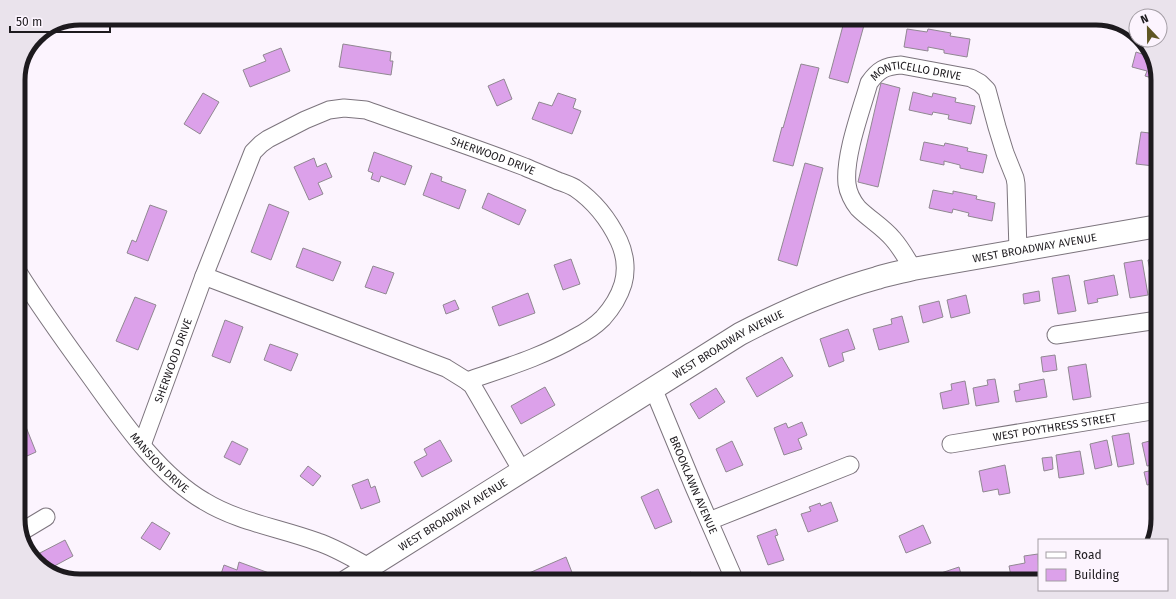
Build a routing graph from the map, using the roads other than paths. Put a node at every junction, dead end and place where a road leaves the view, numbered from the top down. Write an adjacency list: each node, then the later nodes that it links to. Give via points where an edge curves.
1 (1151, 227): 2 (main road, WEST BROADWAY AVENUE)
2 (1018, 251): 3 (main road, WEST BROADWAY AVENUE); 3 (street, MONTICELLO DRIVE, via 1016,184 987,90 971,78 891,66 881,70 869,83 850,149 847,186 858,208 893,239)
3 (913, 269): 9 (main road, WEST BROADWAY AVENUE, via 834,292 773,317 740,334)
4 (204, 276): 8 (street, via 446,368); 8 (street, SHERWOOD DRIVE, via 253,152 268,139 329,110 366,110 574,187 590,199 603,214 622,246 624,280 613,306 590,329 564,344 536,357); 12 (street, SHERWOOD DRIVE)
5 (25, 283): 12 (street, MANSION DRIVE)
6 (1151, 321): 7 (street)
7 (1056, 335)
8 (467, 381): 14 (street)
9 (653, 388): 14 (main road, WEST BROADWAY AVENUE); 16 (street, BROOKLAWN AVENUE)
10 (1151, 411): 11 (street, WEST POYTHRESS STREET)
11 (951, 444)
12 (142, 445): 18 (street, MANSION DRIVE, via 183,487 226,513 318,542)
13 (850, 465): 16 (street)
14 (522, 471): 18 (main road, WEST BROADWAY AVENUE)
15 (46, 517): 17 (street)
16 (709, 521): 20 (street, BROOKLAWN AVENUE)
17 (26, 529)
18 (369, 567): 19 (main road, WEST BROADWAY AVENUE)
19 (358, 574)
20 (732, 574)

